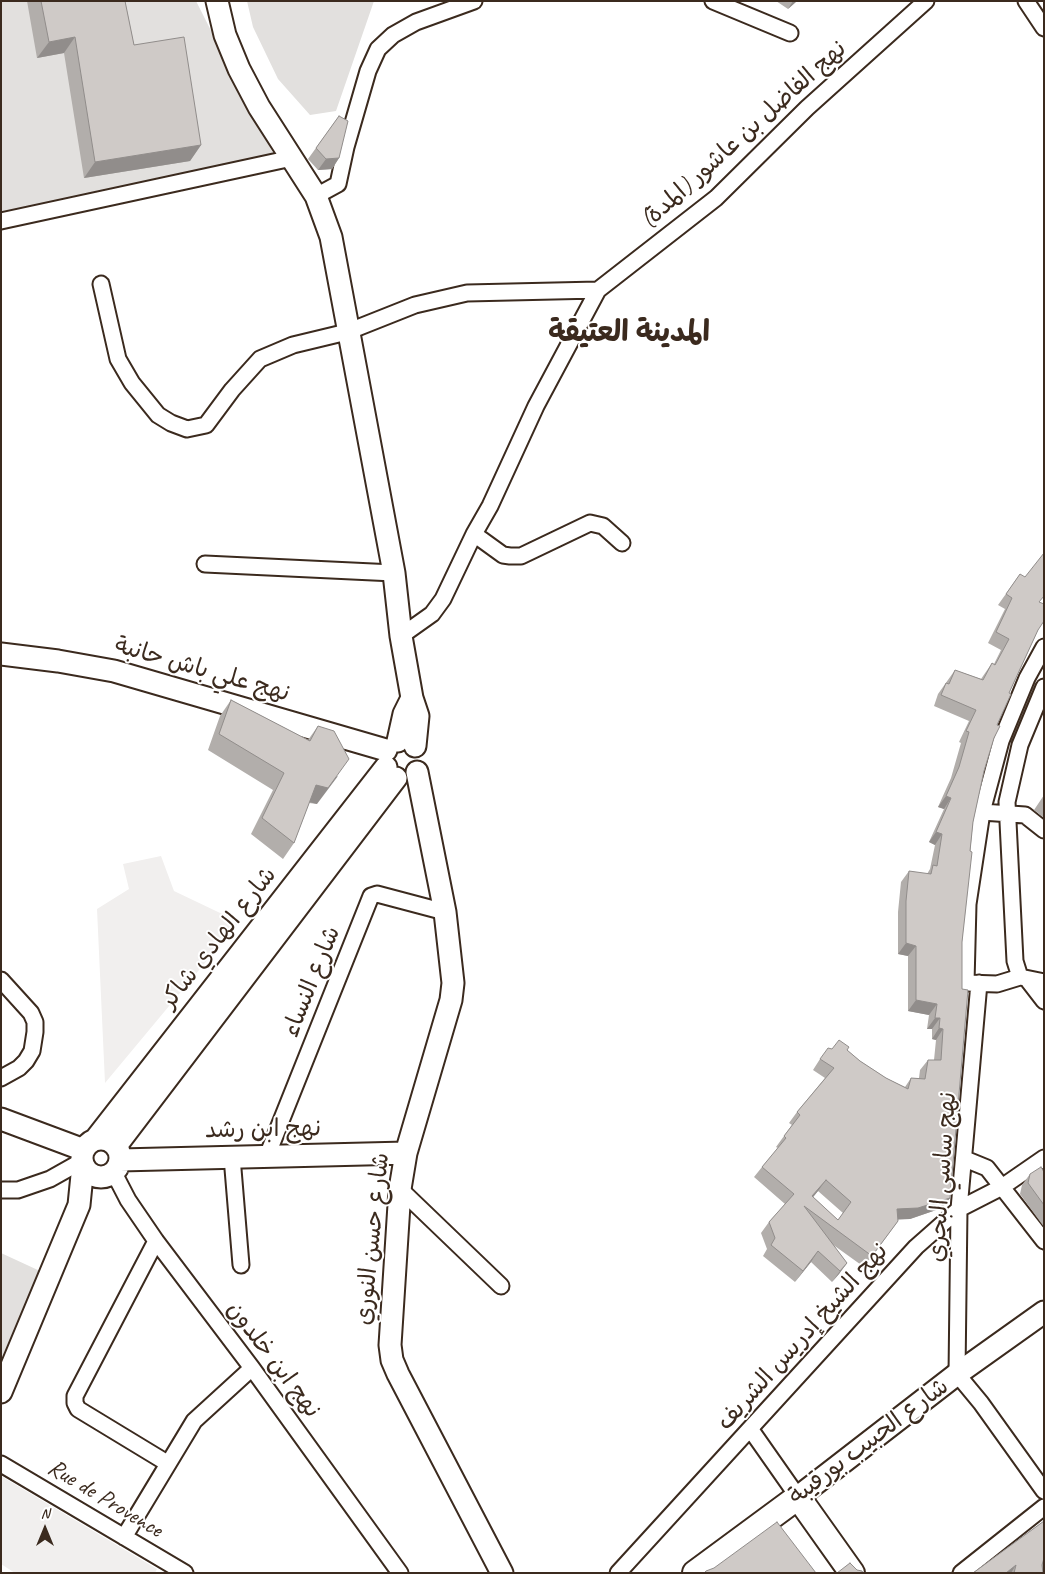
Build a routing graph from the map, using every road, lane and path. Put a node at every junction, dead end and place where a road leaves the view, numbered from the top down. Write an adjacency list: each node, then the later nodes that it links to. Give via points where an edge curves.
1 (217, 1): 8 (street, via 225,35 239,69)
2 (474, 1): 9 (street, via 416,22 378,49 348,138 338,184)
3 (713, 1): 7 (street)
4 (926, 1): 12 (street, نهج الفاضل بن عاشور (المدة), via 807,108 716,198)
5 (1026, 1): 6 (street)
6 (1044, 28)
7 (790, 33)
8 (292, 158): 9 (street); 10 (street)
9 (316, 196): 13 (street, via 331,237)
10 (1, 222)
11 (101, 284): 13 (street, via 118,359 132,383 158,415 187,428 206,425 260,359 293,345)
12 (598, 290): 13 (street, via 467,293 415,305); 14 (street, نهج الفاضل بن عاشور (المدة), via 536,406)
13 (347, 332): 17 (street)
14 (474, 534): 15 (street, via 503,555 510,556 521,556 590,523 603,526); 18 (street, نهج الفاضل بن عاشور (المدة), via 438,607)
15 (622, 543)
16 (205, 564): 17 (street)
17 (394, 573): 18 (street)
18 (401, 636): 22 (street, via 418,716)
19 (1044, 647): 23 (street, نهج ساسي البحري, via 1027,678 1001,741)
20 (1, 654): 22 (street, نهج علي باش حانبة, via 114,671)
21 (1044, 687): 24 (street, via 1020,745)
22 (400, 759): 26 (street, شارع حسن النوري); 34 (street, شارع الهادي شاكر); 40 (street, شارع الهادي شاكر)
23 (982, 812): 24 (street); 30 (street, نهج ساسي البحري, via 968,904)
24 (1007, 812): 25 (street, via 1025,814); 27 (street, via 1015,961)
25 (1044, 830)
26 (445, 912): 35 (street, شارع حسن النوري, via 453,983 451,1000); 36 (street, شارع النساء, via 377,894 370,896)
27 (1024, 978): 29 (street); 30 (street, via 997,984); 31 (street)
28 (1, 980): 32 (street, via 31,1013 35,1032 32,1051 26,1061)
29 (1044, 982)
30 (973, 983): 39 (street, نهج ساسي البحري)
31 (1044, 1001)
32 (1, 1078)
33 (1, 1118): 34 (street)
34 (86, 1154): 40 (street, via 93,1176); 40 (street, via 102,1139); 43 (street, via 50,1179 18,1190); 44 (street)
35 (406, 1154): 36 (street, نهج ابن رشد); 42 (street, شارع حسن النوري)
36 (267, 1156): 37 (street, نهج ابن رشد)
37 (232, 1157): 40 (street, نهج ابن رشد); 48 (street)
38 (1044, 1158): 41 (street, نهج الشيخ إدريس الشريف)
39 (966, 1159): 41 (street, via 987,1168); 45 (street, نهج ساسي البحري)
40 (114, 1164): 44 (street, شارع الهادي شاكر); 46 (street, نهج ابن خلدون)
41 (1002, 1187): 45 (street, نهج الشيخ إدريس الشريف); 47 (street)
42 (400, 1189): 49 (street); 64 (street, شارع حسن النوري, via 390,1319 392,1360)
43 (1, 1190)
44 (79, 1205): 53 (street)
45 (959, 1209): 52 (street, نهج ساسي البحري); 54 (street, نهج الشيخ إدريس الشريف, via 916,1247)
46 (156, 1241): 51 (street, نهج ابن خلدون); 55 (street, via 75,1396 75,1403 78,1409)
47 (1044, 1241)
48 (240, 1265)
49 (501, 1286)
50 (1044, 1312): 52 (street, شارع الحبيب بورقيبة)
51 (252, 1368): 55 (street, via 194,1421); 63 (street, نهج ابن خلدون)
52 (957, 1374): 57 (street); 58 (street, شارع الحبيب بورقيبة)
53 (1, 1392)
54 (751, 1430): 58 (street); 65 (street, نهج الشيخ إدريس الشريف)
55 (167, 1463): 60 (street)
56 (1, 1464): 60 (street, Rue de Provence)
57 (1044, 1491)
58 (798, 1497): 66 (main road, شارع الحبيب بورقيبة); 67 (main road)
59 (1044, 1508): 68 (street)
60 (124, 1537): 61 (street, Rue de Provence)
61 (163, 1567): 62 (street, Rue de Provence)
62 (185, 1573)
63 (400, 1573)
64 (502, 1573)
65 (618, 1573)
66 (695, 1573)
67 (852, 1573)
68 (961, 1573)

